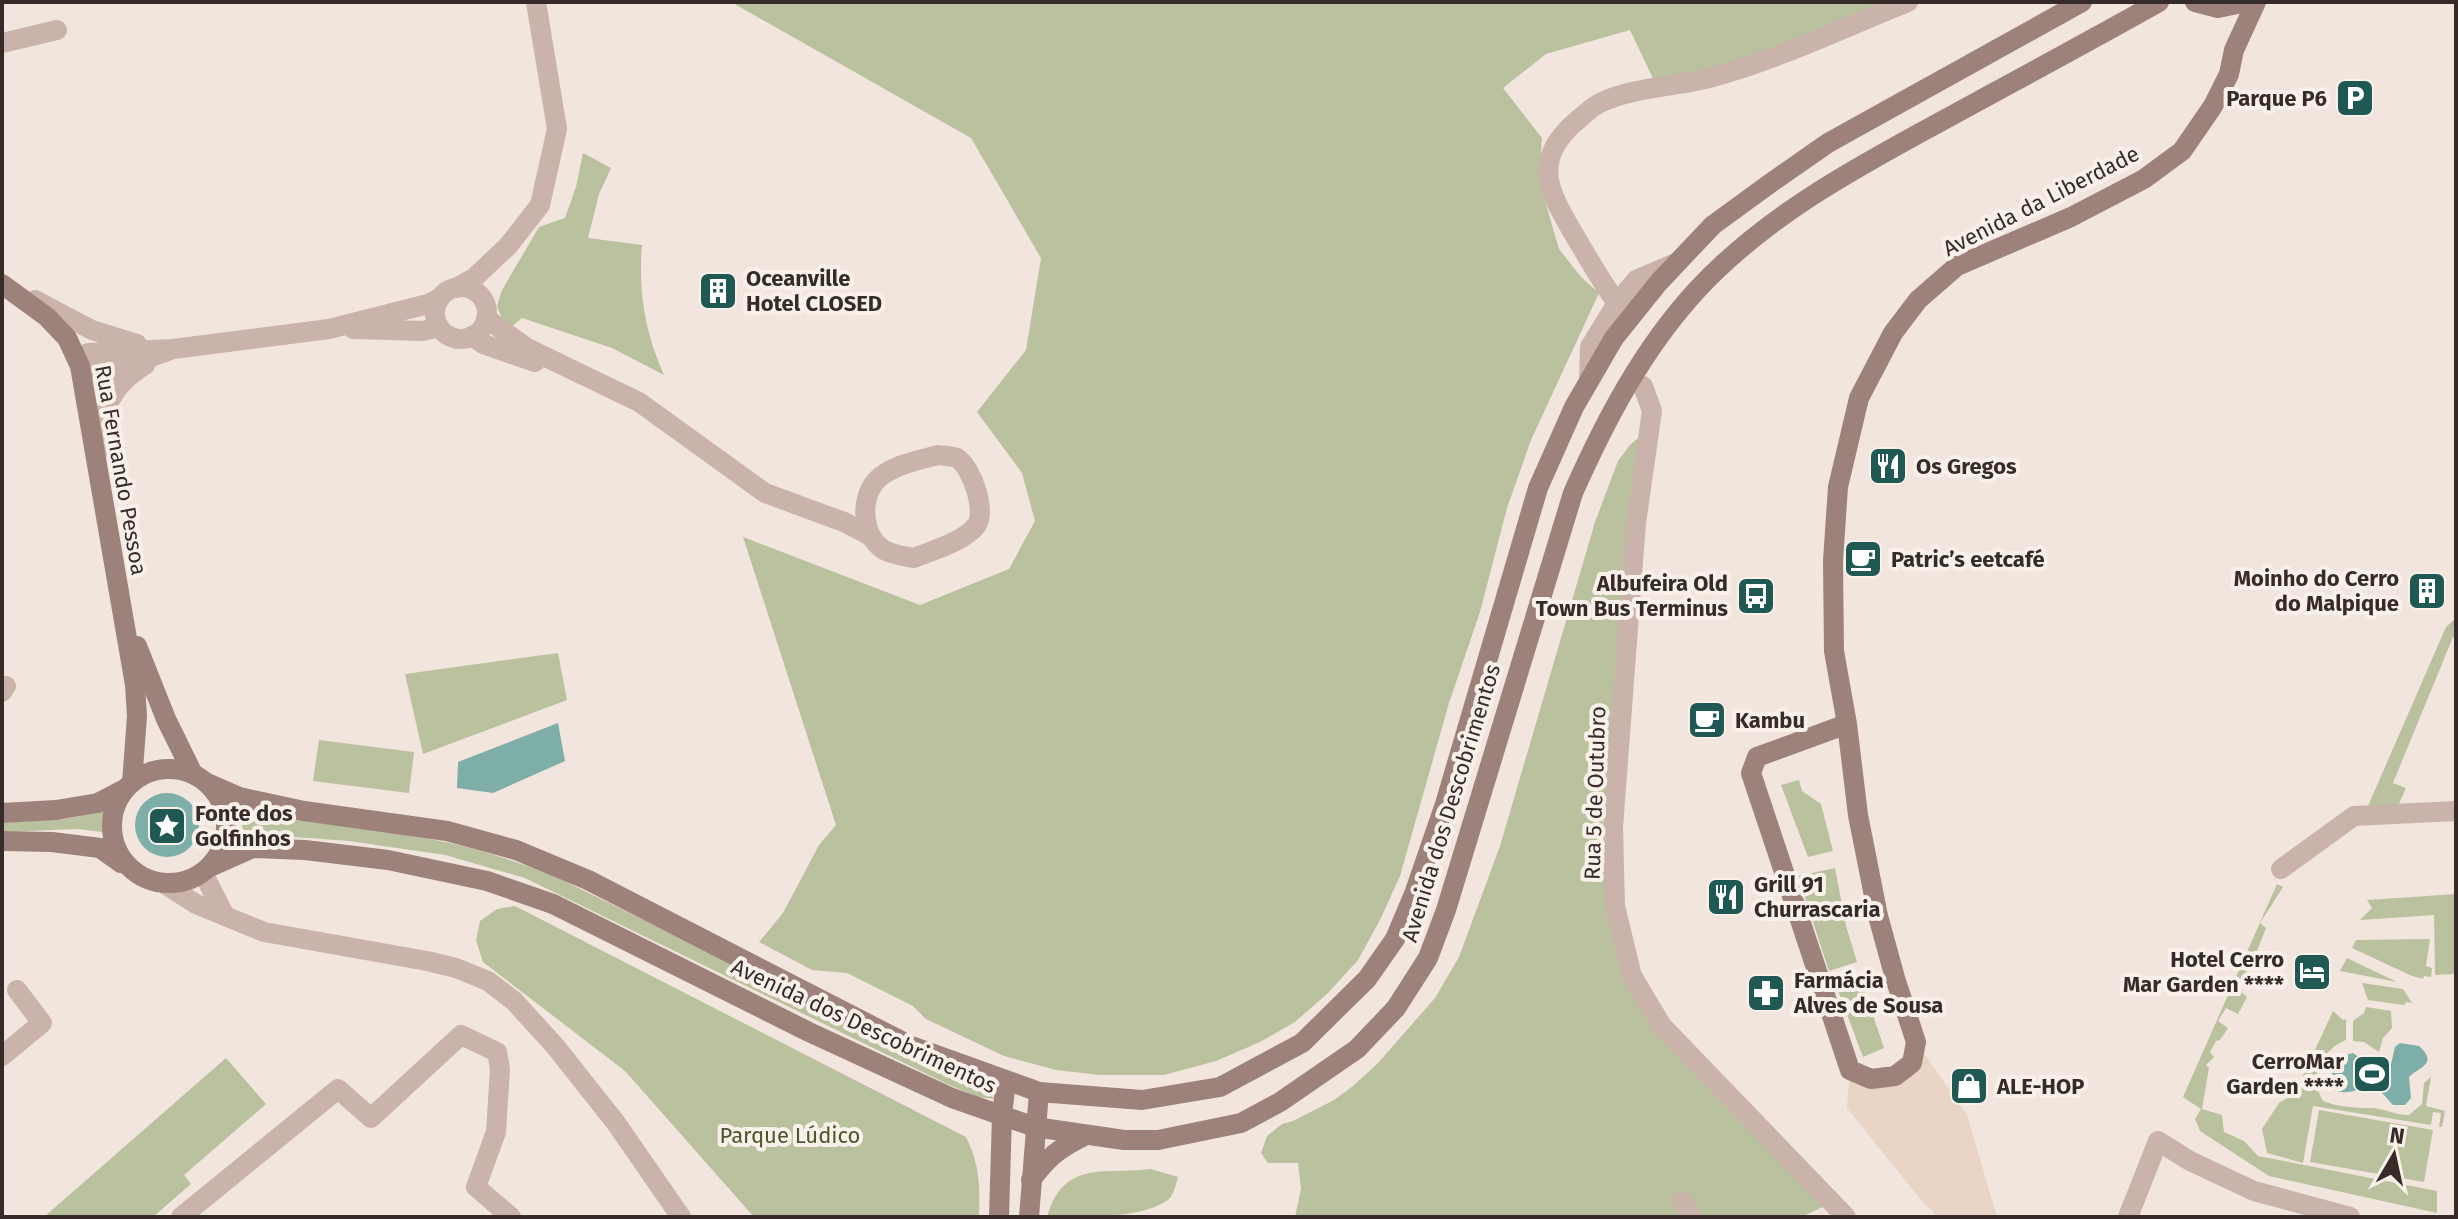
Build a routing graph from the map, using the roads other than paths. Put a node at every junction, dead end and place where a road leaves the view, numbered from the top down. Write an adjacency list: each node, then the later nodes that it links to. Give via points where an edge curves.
1 (536, 2): 12 (street, via 557,129 540,205)
2 (1908, 2): 16 (street, via 1709,78 1601,102 1559,138 1550,156 1548,180 1557,206)
3 (2082, 2): 13 (main road, Avenida dos Descobrimentos, via 1828,143 1713,225)
4 (2159, 2): 48 (main road, Avenida dos Descobrimentos, via 1839,177 1746,244 1696,290 1657,339 1599,435 1573,493 1446,910 1428,958 1396,1008 1357,1049 1241,1123 1158,1140)
5 (2195, 2): 8 (main road)
6 (2247, 2): 8 (main road)
7 (2256, 2): 11 (main road, Avenida da Liberdade)
8 (2218, 8): 11 (main road, via 2230,20)
9 (57, 30): 10 (street)
10 (2, 43)
11 (2234, 50): 31 (main road, Avenida da Liberdade, via 2213,106 2182,151 2144,179 2071,217 1957,266 1918,300 1886,344 1859,398 1838,487 1834,651)
12 (508, 246): 15 (street, via 474,278); 17 (street, via 487,289)
13 (1678, 262): 16 (street, via 1636,280); 23 (main road, Avenida dos Descobrimentos, via 1614,338)
14 (2, 283): 21 (street, via 92,330); 22 (main road, Rua Fernando Pessoa, via 67,338)
15 (448, 293): 17 (street, via 473,290); 18 (street, via 435,313); 19 (street, via 428,304)
16 (1617, 303): 23 (street, via 1590,347)
17 (487, 314): 20 (street); 25 (street, via 527,348)
18 (439, 327): 19 (street); 20 (street, via 451,336)
19 (329, 329): 21 (street)
20 (472, 336): 25 (street)
21 (173, 349): 22 (street, via 88,353); 26 (street, via 113,391 101,421)
22 (80, 366): 26 (main road, Rua Fernando Pessoa)
23 (1589, 381): 45 (main road, Avenida dos Descobrimentos, via 1538,488 1414,894 1395,939 1367,979 1302,1043 1220,1087 1142,1100)
24 (1643, 386): 55 (street, Rua 5 de Outubro, via 1652,411 1636,523 1613,827 1615,906 1632,976 1662,1026)
25 (639, 402): 28 (street, via 765,493)
26 (97, 466): 30 (main road, Rua Fernando Pessoa)
27 (868, 495): 28 (street); 29 (street, via 865,517); 29 (street, via 888,473 938,455 955,457 967,467 981,505 979,523 970,533 914,558 882,549)
28 (825, 514): 29 (street)
29 (871, 536)
30 (120, 601): 32 (main road, via 166,719); 33 (main road, via 137,716)
31 (1847, 724): 31 (main road, Avenida da Liberdade, via 1757,757 1751,773 1850,1070 1871,1079 1895,1076 1912,1063 1916,1042 1878,916)
32 (200, 778): 33 (main road, via 161,769); 38 (main road, via 224,808 227,823 226,838); 44 (main road, Avenida dos Descobrimentos, via 239,797 447,831 516,850 588,880 911,1046)
33 (128, 786): 35 (main road, via 98,803); 39 (main road, via 115,805 112,832 121,858)
34 (2456, 811): 37 (street, via 2354,816)
35 (2, 813)
36 (2, 841): 39 (main road, via 100,848)
37 (2281, 869)
38 (207, 870): 40 (main road, via 178,884); 41 (street); 46 (main road, Avenida dos Descobrimentos, via 253,848 305,850 388,860 487,881 553,904 809,1032 952,1098)
39 (134, 872): 40 (main road)
40 (165, 884): 41 (street)
41 (224, 914): 52 (street, via 280,935 427,961 488,981 555,1046)
42 (17, 990): 43 (street, via 42,1023)
43 (2, 1056)
44 (1006, 1081): 45 (main road, Avenida dos Descobrimentos); 46 (main road)
45 (1039, 1092): 47 (main road)
46 (1002, 1115): 47 (main road, Avenida dos Descobrimentos); 53 (main road)
47 (1035, 1127): 48 (main road, Avenida dos Descobrimentos); 49 (main road)
48 (1084, 1136): 49 (main road, via 1048,1157)
49 (1031, 1180): 54 (main road)
50 (181, 1217): 51 (street, via 338,1089 371,1118 461,1035 497,1052 496,1132 476,1187)
51 (511, 1217)
52 (681, 1217)
53 (999, 1217)
54 (1029, 1217)
55 (1846, 1217)
56 (2128, 1217): 57 (street, via 2158,1141 2254,1191)
57 (2350, 1217)

